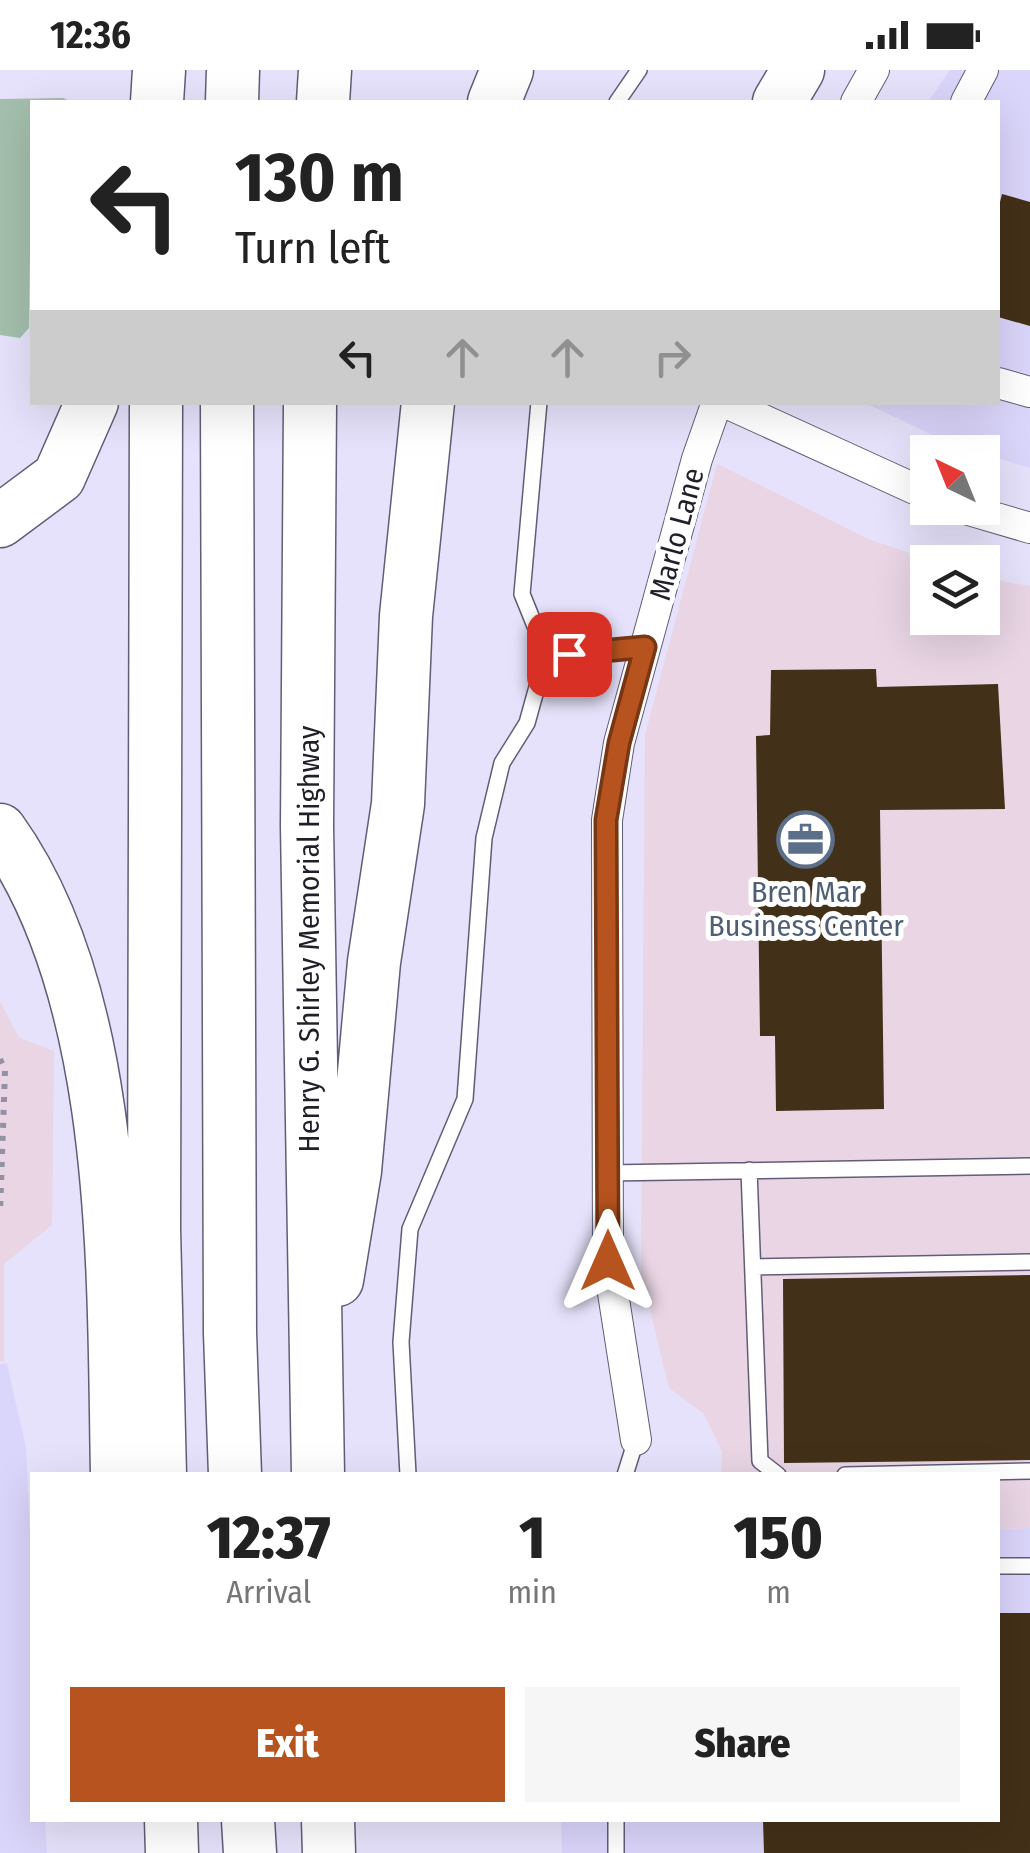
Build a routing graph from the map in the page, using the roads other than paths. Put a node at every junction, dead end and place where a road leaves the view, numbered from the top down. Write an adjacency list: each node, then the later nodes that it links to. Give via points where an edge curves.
1 (159, 70): 11 (highway)
2 (233, 70): 12 (highway)
3 (325, 70): 13 (highway)
4 (482, 70): 14 (highway)
5 (507, 70): 15 (highway)
6 (640, 70): 16 (lane)
7 (798, 70): 17 (highway)
8 (816, 70): 18 (street)
9 (874, 70): 19 (street)
10 (983, 70): 20 (street)
11 (157, 100)
12 (232, 100)
13 (323, 100)
14 (473, 100)
15 (495, 100)
16 (619, 100)
17 (780, 100)
18 (790, 100)
19 (857, 100)
20 (967, 100)
21 (1000, 383): 22 (street)
22 (1030, 392)
23 (91, 405): 33 (highway, via 59,478)
24 (156, 405): 47 (highway, via 154,1229)
25 (226, 405): 48 (highway)
26 (310, 405): 43 (highway, Henry G. Shirley Memorial Highway, via 307,845)
27 (428, 405): 43 (highway, via 406,616 398,804 374,962 355,1171)
28 (539, 405): 36 (lane, via 522,594)
29 (720, 405): 35 (street, Marlo Lane, via 697,458)
30 (728, 405): 31 (street)
31 (910, 487)
32 (1000, 519): 34 (street)
33 (0, 521)
34 (1030, 528)
35 (645, 647): 36 (lane, via 569,654); 40 (street, Marlo Lane, via 606,820)
36 (550, 663): 50 (lane, via 502,764 484,838 465,1099 410,1230 401,1342)
37 (0, 830): 46 (highway, via 69,974 90,1072 108,1190)
38 (1030, 1166): 39 (lane)
39 (749, 1170): 40 (lane); 42 (lane)
40 (608, 1173): 44 (street, Marlo Lane, via 608,1261)
41 (1030, 1262): 42 (lane)
42 (755, 1267): 52 (lane, via 760,1461)
43 (316, 1410): 49 (highway, Henry G. Shirley Memorial Highway)
44 (636, 1440): 51 (lane)
45 (1030, 1471): 53 (lane)
46 (117, 1472)
47 (160, 1472)
48 (235, 1472)
49 (318, 1472)
50 (408, 1472)
51 (626, 1472)
52 (774, 1472)
53 (984, 1472)
54 (1000, 1566): 55 (lane)
55 (1030, 1566)
56 (172, 1822): 60 (highway)
57 (248, 1822): 61 (highway)
58 (328, 1822): 62 (highway)
59 (616, 1822): 63 (lane)
60 (172, 1853)
61 (250, 1853)
62 (329, 1853)
63 (616, 1853)

